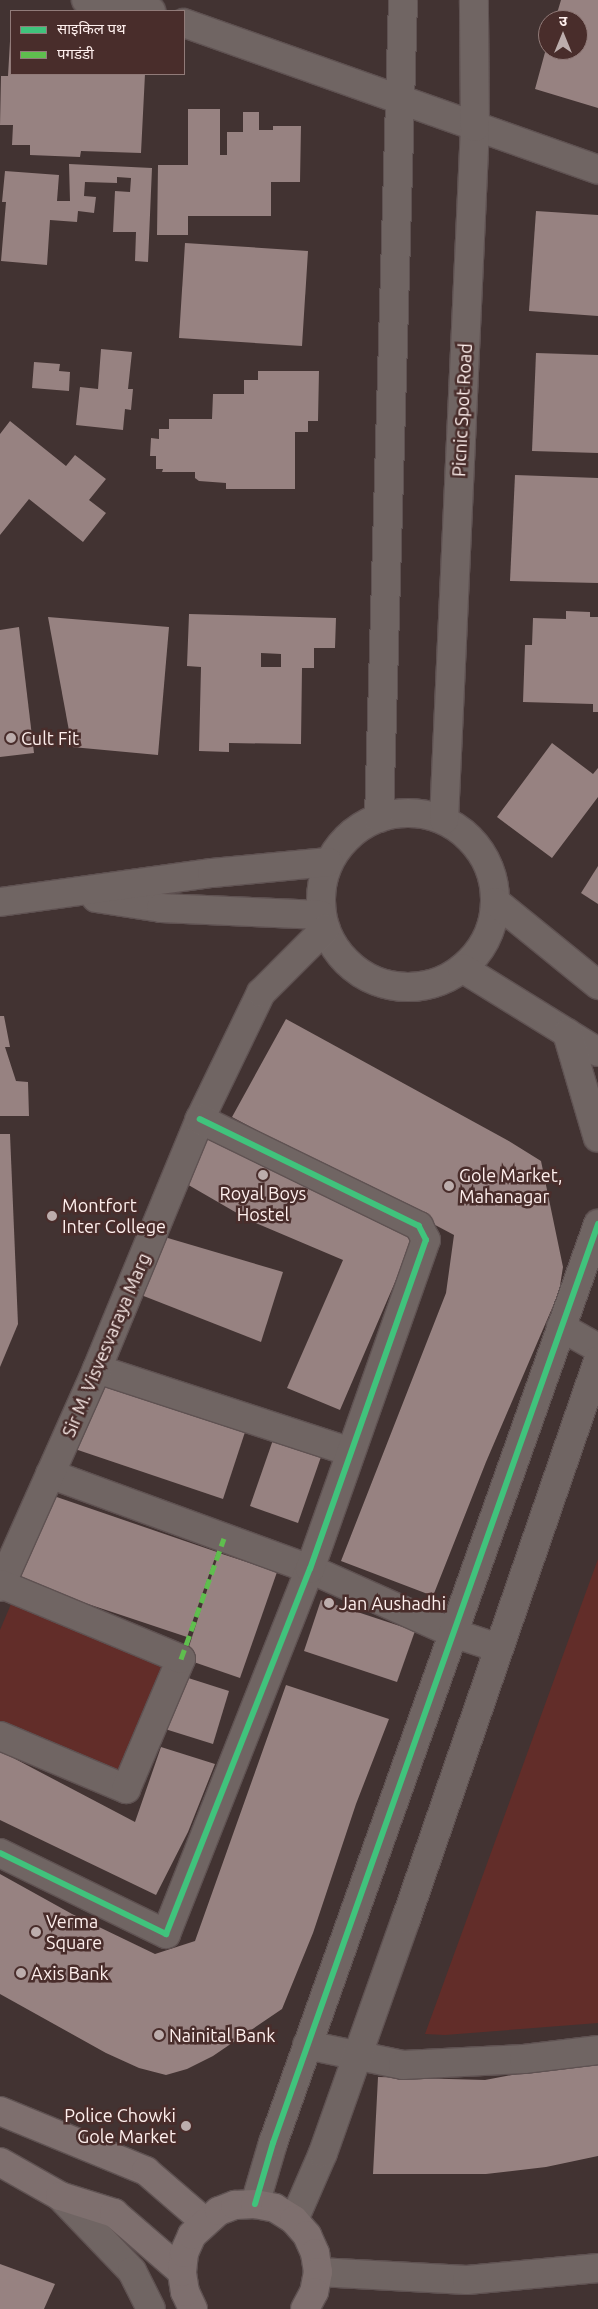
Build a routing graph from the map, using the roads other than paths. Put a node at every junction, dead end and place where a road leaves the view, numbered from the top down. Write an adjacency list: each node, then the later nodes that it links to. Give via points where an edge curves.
1 (86, 0): 4 (street)
2 (403, 0): 6 (street)
3 (474, 0): 7 (street, Picnic Spot Road)
4 (145, 10)
5 (185, 23): 6 (street)
6 (402, 99): 7 (street); 9 (street)
7 (475, 127): 8 (street); 10 (street, Picnic Spot Road)
8 (598, 170)
9 (378, 818): 10 (street, via 401,812); 11 (street, via 358,827)
10 (444, 820): 14 (street, via 466,834 482,853 492,877)
11 (328, 862): 12 (street, via 212,873); 15 (street, via 320,888)
12 (67, 893): 13 (street); 15 (street, via 160,908)
13 (0, 902)
14 (496, 902): 16 (street, via 484,942); 17 (street)
15 (323, 922): 16 (street, via 338,954 358,972 384,984 411,988 438,982); 20 (street, Sir M. Visvesvaraya Marg, via 261,993)
16 (462, 968): 18 (street)
17 (598, 985)
18 (567, 1033): 19 (street); 21 (street)
19 (598, 1052)
20 (200, 1119): 26 (street, Sir M. Visvesvaraya Marg); 27 (street, via 419,1226 424,1232 426,1240)
21 (598, 1138)
22 (598, 1223): 23 (street)
23 (561, 1327): 24 (street); 31 (street)
24 (598, 1348)
25 (598, 1360): 32 (street)
26 (97, 1369): 27 (street); 28 (street, Sir M. Visvesvaraya Marg)
27 (351, 1452): 29 (street)
28 (50, 1474): 29 (street); 30 (street, Sir M. Visvesvaraya Marg)
29 (310, 1569): 31 (street); 34 (street, via 166,1934)
30 (1, 1585): 33 (street, via 181,1659 126,1789)
31 (453, 1633): 32 (street); 35 (street)
32 (498, 1648): 37 (street)
33 (0, 1736)
34 (0, 1853)
35 (307, 2045): 37 (street); 41 (street)
36 (598, 2050): 37 (street, via 524,2059 403,2065)
37 (356, 2056): 42 (street, via 323,2153)
38 (0, 2111): 43 (main road, via 146,2171)
39 (0, 2162): 40 (main road)
40 (60, 2196): 45 (main road, via 114,2213); 47 (street, via 132,2271)
41 (255, 2204): 42 (main road, via 275,2208); 43 (main road, via 235,2205)
42 (294, 2220): 46 (main road, via 307,2235 315,2252)
43 (204, 2221): 45 (main road, via 192,2235 184,2253)
44 (598, 2268): 46 (street, via 467,2280)
45 (182, 2272): 48 (main road, via 185,2292)
46 (318, 2272): 49 (main road)
47 (150, 2309)
48 (193, 2309)
49 (306, 2309)

